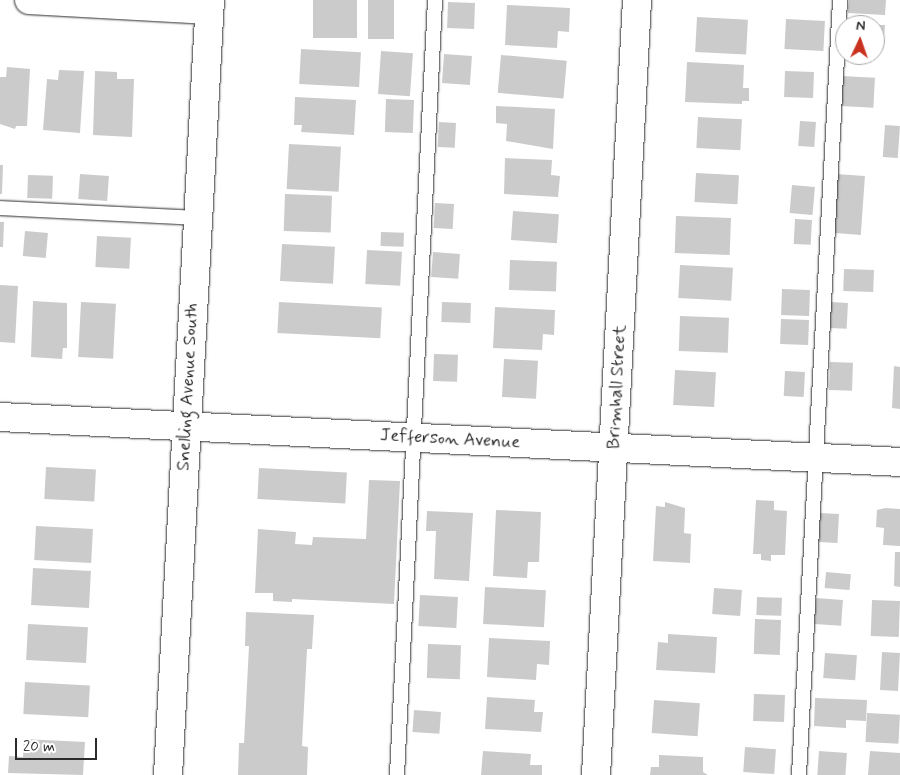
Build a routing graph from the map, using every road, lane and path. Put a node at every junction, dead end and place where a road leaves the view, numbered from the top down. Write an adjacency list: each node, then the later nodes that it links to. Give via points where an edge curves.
1 (29, 0): 5 (street)
2 (435, 0): 10 (lane)
3 (637, 0): 11 (street, Brimhall Street)
4 (840, 0): 12 (lane, via 818,425)
5 (209, 5): 7 (street, Snelling Avenue South)
6 (0, 208): 7 (lane)
7 (197, 218): 9 (street, Snelling Avenue South)
8 (0, 417): 9 (street, Jefferson Avenue)
9 (186, 425): 10 (street, Jefferson Avenue); 14 (street, Snelling Avenue South)
10 (414, 438): 11 (street, Jefferson Avenue); 15 (lane)
11 (613, 446): 12 (street, Jefferson Avenue); 16 (street, Brimhall Street)
12 (813, 457): 13 (street, Jefferson Avenue); 17 (lane)
13 (900, 462)
14 (168, 775)
15 (397, 775)
16 (596, 775)
17 (799, 775)

